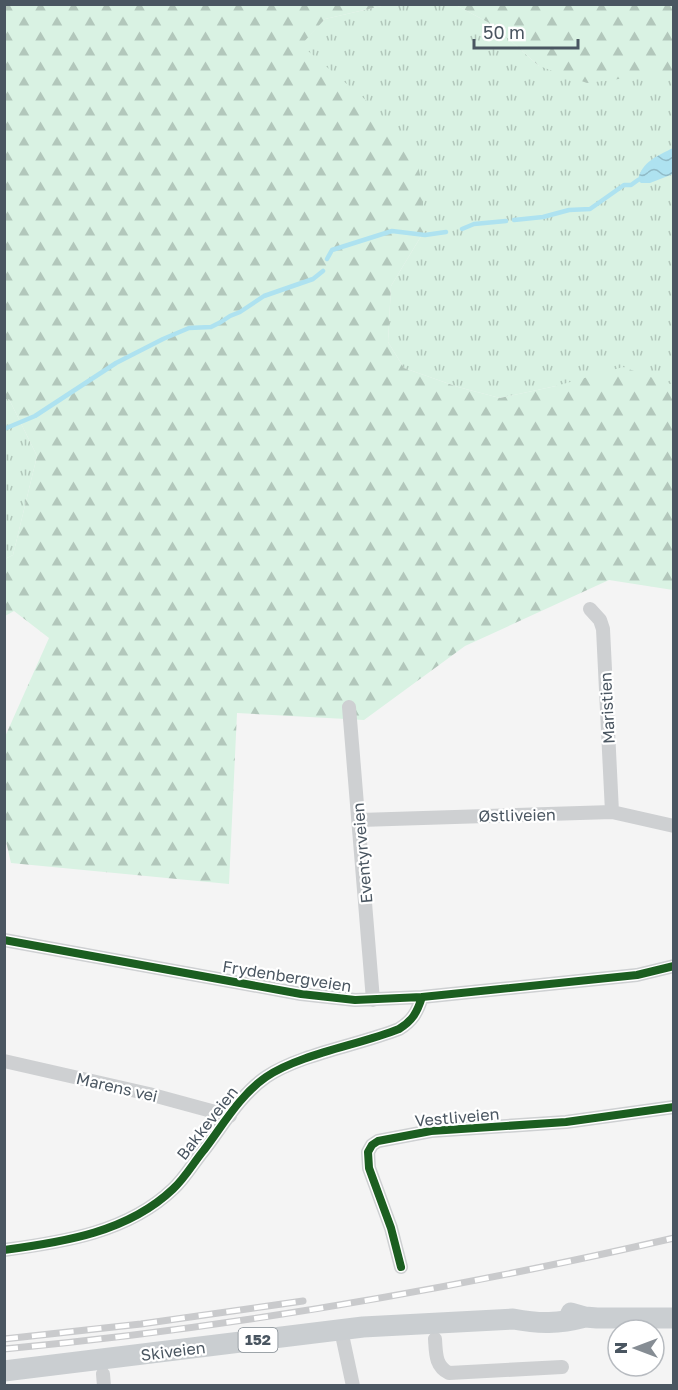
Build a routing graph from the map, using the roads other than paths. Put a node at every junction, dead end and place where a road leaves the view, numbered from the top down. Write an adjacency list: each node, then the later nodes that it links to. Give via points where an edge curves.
1 (590, 609): 3 (street, Maristien, via 603,629)
2 (349, 707): 4 (street, Eventyrveien)
3 (612, 812): 4 (street, Østliveien); 5 (street, Østliveien)
4 (360, 820): 9 (street, Eventyrveien)
5 (674, 826)
6 (4, 940): 9 (street, Frydenbergveien, via 301,993)
7 (674, 966): 8 (street, Frydenbergveien, via 637,975)
8 (422, 998): 9 (street, Frydenbergveien); 12 (street, Bakkeveien, via 416,1014 399,1029 284,1067 253,1088)
9 (373, 1000)
10 (4, 1061): 12 (street, Marens vei)
11 (674, 1107): 14 (street, Vestliveien, via 566,1122 431,1131 378,1141 368,1152 369,1168)
12 (230, 1116): 13 (street, Bakkeveien, via 174,1188 148,1209 96,1232)
13 (4, 1250)
14 (401, 1267)
15 (674, 1318): 16 (main road, Skiveien / 152, via 629,1320 535,1310 513,1319)
16 (341, 1330): 19 (main road, Skiveien / 152); 20 (street)
17 (435, 1338): 18 (street, via 438,1364 449,1373)
18 (562, 1367)
19 (4, 1371)
20 (353, 1386)

